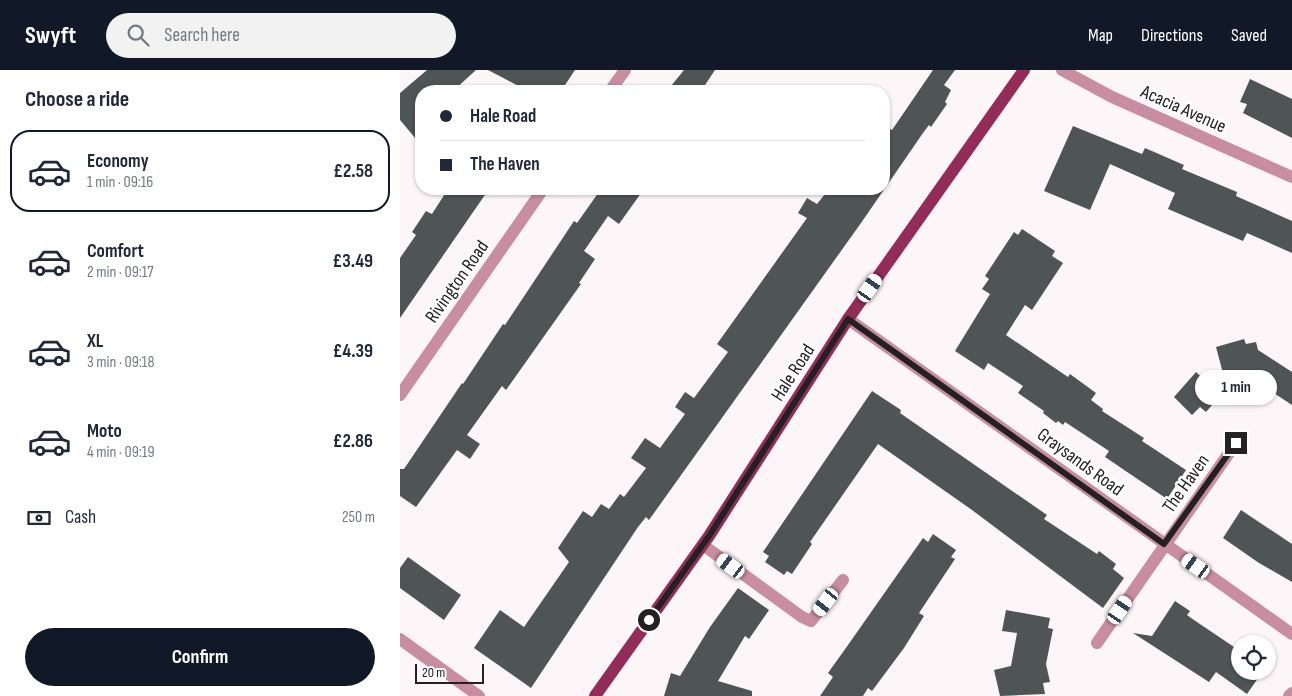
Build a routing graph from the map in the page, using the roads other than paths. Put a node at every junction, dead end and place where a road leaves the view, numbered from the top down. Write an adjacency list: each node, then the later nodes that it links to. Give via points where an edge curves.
1 (625, 70): 4 (street)
2 (1024, 70): 7 (main road, Hale Road)
3 (1062, 70): 5 (street, Acacia Avenue, via 1112,97)
4 (614, 85)
5 (1292, 177)
6 (539, 195): 8 (street, Rivington Road)
7 (848, 319): 10 (street, Graysands Road); 11 (main road, Hale Road)
8 (400, 395)
9 (1236, 443): 10 (street, The Haven)
10 (1164, 544): 13 (street, Graysands Road); 15 (street, The Haven)
11 (703, 545): 12 (street, via 811,621); 18 (main road, Hale Road)
12 (843, 580)
13 (1292, 634)
14 (400, 639): 17 (street)
15 (1097, 644)
16 (1292, 693): 19 (street)
17 (479, 696)
18 (596, 696)
19 (1288, 696)

